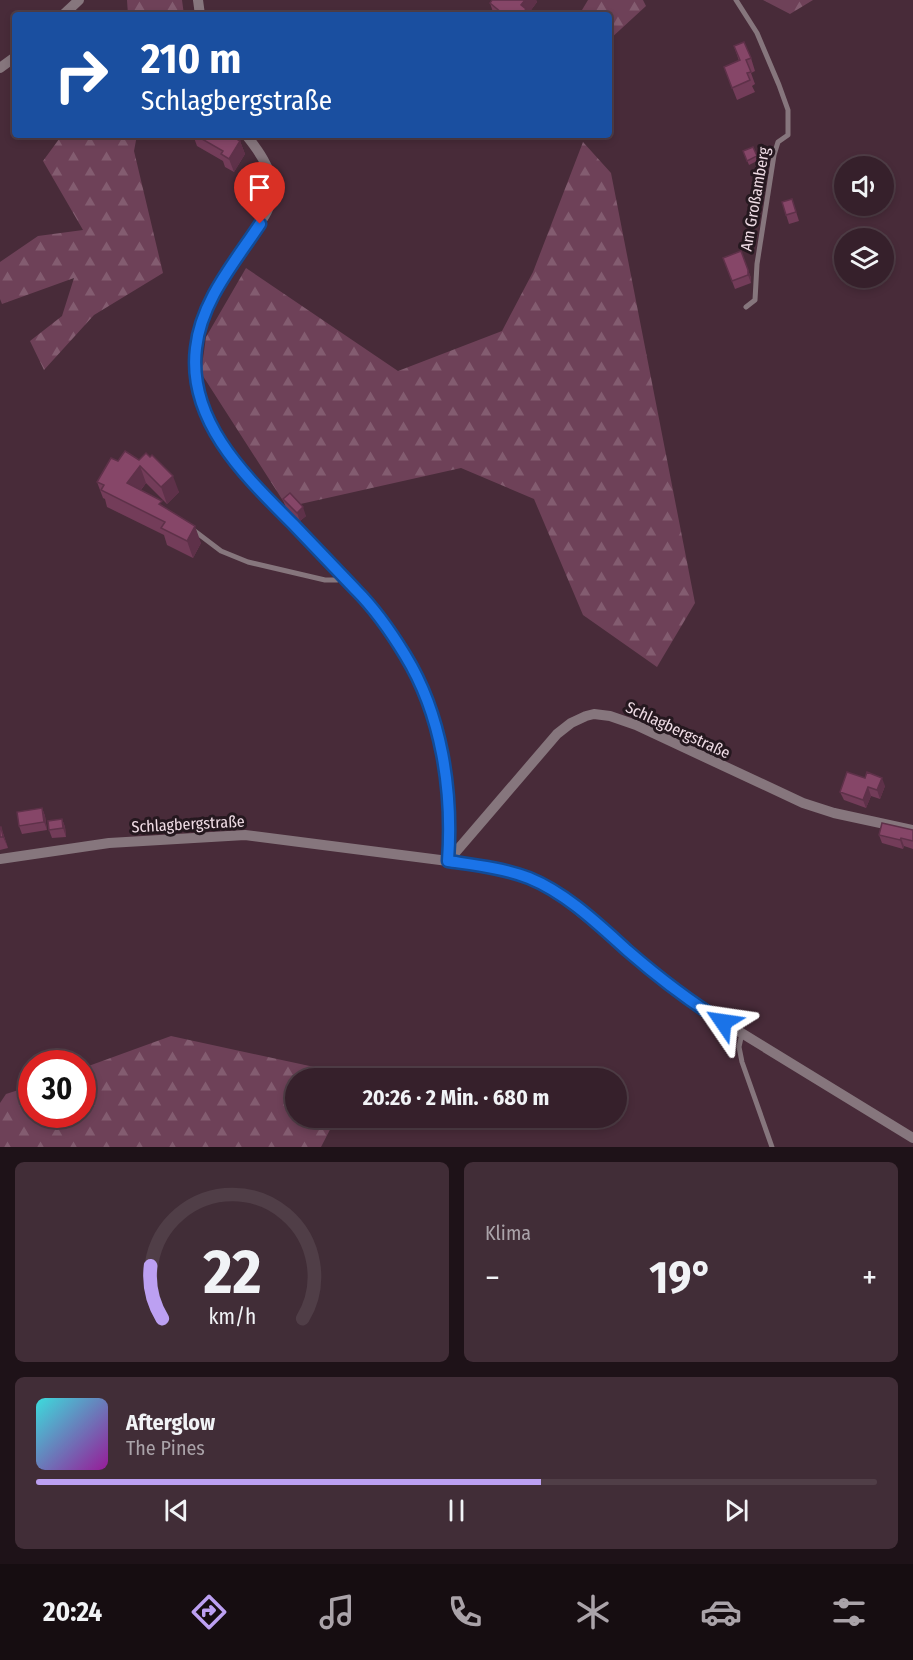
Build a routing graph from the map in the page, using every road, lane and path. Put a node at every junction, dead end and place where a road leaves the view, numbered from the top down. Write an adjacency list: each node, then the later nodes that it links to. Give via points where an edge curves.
1 (79, 0): 3 (street)
2 (736, 0): 5 (lane, Am Großamberg, via 757,33 788,110 788,135 778,142 774,155 755,300)
3 (66, 12)
4 (248, 138): 7 (street, via 267,168 273,193 267,210 214,294 203,319 196,346 197,385 227,452)
5 (746, 308)
6 (188, 525): 7 (lane, via 221,551 248,562 325,580)
7 (344, 577): 10 (street, via 394,637 424,691 446,781 450,813)
8 (913, 830): 10 (street, Schlagbergstraße, via 810,806 629,722 594,714 578,719 557,734)
9 (0, 859): 10 (street, Schlagbergstraße, via 109,843 245,835)
10 (448, 861): 11 (street, Schlagbergstraße, via 501,869 546,886 686,998)
11 (742, 1034): 12 (street, Schlagbergstraße); 13 (lane, via 742,1062)
12 (913, 1138)
13 (772, 1147)

